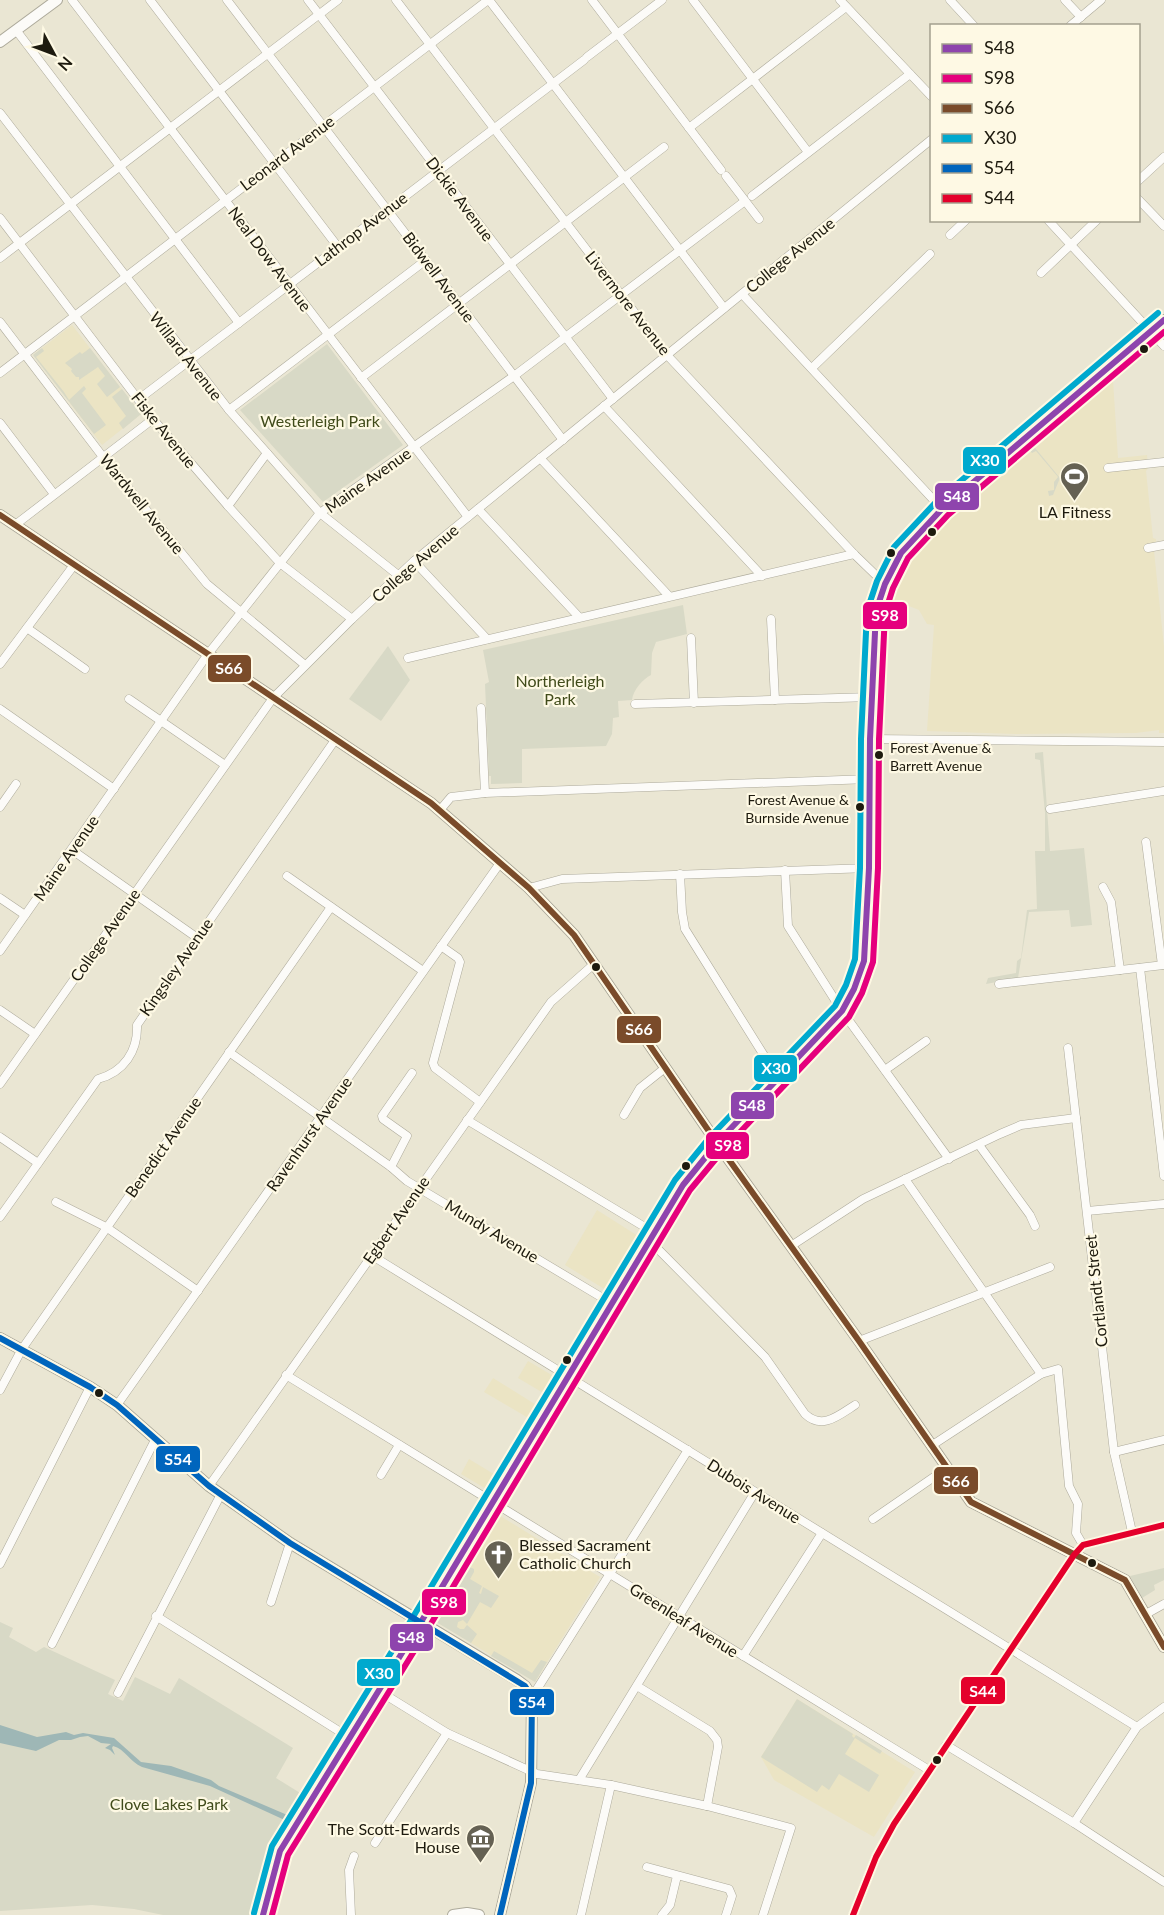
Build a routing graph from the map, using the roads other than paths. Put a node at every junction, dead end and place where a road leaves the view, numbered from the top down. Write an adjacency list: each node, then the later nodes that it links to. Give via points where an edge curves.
1 (57, 0): 21 (street)
2 (72, 0): 35 (street, Neal Dow Avenue)
3 (150, 0): 30 (street)
4 (227, 0): 25 (street, Bidwell Avenue)
5 (308, 0): 17 (street, Dickie Avenue)
6 (338, 0): 17 (street)
7 (396, 0): 24 (street, Livermore Avenue)
8 (489, 0): 24 (street, Leonard Avenue); 28 (street)
9 (592, 0): 22 (street)
10 (662, 0): 22 (street, Lathrop Avenue)
11 (693, 0): 27 (street)
12 (840, 0): 16 (street)
13 (950, 0): 19 (street)
14 (1065, 0): 18 (street)
15 (1101, 0): 18 (street)
16 (846, 7): 26 (street); 27 (street)
17 (319, 15): 25 (street); 29 (street, Dickie Avenue)
18 (1080, 17): 20 (street)
19 (972, 24)
20 (1072, 24)
21 (16, 30): 23 (street); 42 (street)
22 (617, 34): 28 (street, Lathrop Avenue); 34 (street)
23 (0, 42)
24 (429, 45): 29 (street, Leonard Avenue); 36 (street, Livermore Avenue)
25 (268, 54): 30 (street); 33 (street, Bidwell Avenue)
26 (910, 74): 31 (street); 39 (street, Maine Avenue)
27 (753, 79): 34 (street); 39 (street)
28 (553, 83): 36 (street, Lathrop Avenue); 44 (street)
29 (374, 87): 33 (street, Leonard Avenue); 43 (street, Dickie Avenue)
30 (219, 91): 35 (street); 41 (street)
31 (930, 95)
32 (0, 113): 49 (street, Willard Avenue)
33 (323, 126): 41 (street, Leonard Avenue); 50 (street, Bidwell Avenue)
34 (689, 128): 46 (street)
35 (170, 129): 42 (street); 47 (street, Neal Dow Avenue)
36 (494, 129): 43 (street, Lathrop Avenue); 53 (street, Livermore Avenue)
37 (930, 141): 72 (street, College Avenue)
38 (664, 147): 44 (street)
39 (808, 152): 46 (street, Maine Avenue)
40 (1164, 157): 45 (street)
41 (274, 163): 47 (street, Leonard Avenue); 62 (street)
42 (120, 167): 49 (street); 59 (street)
43 (438, 171): 50 (street, Lathrop Avenue); 67 (street, Dickie Avenue)
44 (624, 177): 53 (street); 63 (street)
45 (1140, 179)
46 (749, 198): 52 (street); 63 (street, Maine Avenue)
47 (225, 201): 59 (street, Leonard Avenue); 70 (street, Neal Dow Avenue)
48 (1140, 201): 57 (street)
49 (70, 205): 60 (street); 69 (street, Willard Avenue)
50 (387, 210): 62 (street, Lathrop Avenue); 66 (street, Bidwell Avenue)
51 (0, 218): 60 (street, Fiske Avenue)
52 (759, 219)
53 (565, 222): 67 (street); 71 (street, Livermore Avenue)
54 (964, 222): 58 (street)
55 (1050, 222): 61 (street)
56 (1095, 222): 61 (street)
57 (1164, 226)
58 (950, 235)
59 (175, 239): 69 (street, Leonard Avenue); 78 (street)
60 (20, 243): 65 (street); 75 (street, Fiske Avenue)
61 (1071, 245): 68 (street); 79 (street)
62 (338, 247): 70 (street, Lathrop Avenue)
63 (680, 249): 71 (street, Maine Avenue); 74 (street)
64 (930, 254): 86 (street)
65 (0, 258)
66 (426, 260): 73 (street, Bidwell Avenue); 80 (street)
67 (510, 265): 73 (street); 81 (street, Dickie Avenue)
68 (1041, 273)
69 (125, 277): 75 (street, Leonard Avenue); 85 (street, Willard Avenue)
70 (289, 284): 78 (street, Lathrop Avenue); 80 (street, Neal Dow Avenue)
71 (620, 294): 81 (street, Maine Avenue); 84 (street, Livermore Avenue)
72 (742, 294): 74 (street, College Avenue); 86 (street)
73 (459, 304): 88 (street, Bidwell Avenue); 89 (street)
74 (724, 308): 84 (street, College Avenue)
75 (75, 316): 83 (street, Leonard Avenue); 90 (street, Fiske Avenue)
76 (1164, 320): 79 (street)
77 (0, 322): 83 (street, Wardwell Avenue)
78 (239, 322): 85 (street, Lathrop Avenue)
79 (1151, 332): 82 (street); 106 (street)
80 (328, 334): 89 (street, Neal Dow Avenue); 93 (street)
81 (565, 337): 88 (street, Maine Avenue); 91 (street, Dickie Avenue)
82 (1164, 346)
83 (24, 354): 87 (street, Leonard Avenue); 99 (street, Wardwell Avenue)
84 (667, 355): 91 (street, College Avenue); 113 (street, Livermore Avenue)
85 (189, 361): 90 (street, Lathrop Avenue); 93 (street, Willard Avenue)
86 (812, 368): 106 (street)
87 (0, 372)
88 (514, 376): 96 (street, Bidwell Avenue); 97 (street, Maine Avenue)
89 (361, 378): 97 (street, Neal Dow Avenue)
90 (139, 399): 94 (street, Fiske Avenue)
91 (613, 399): 92 (street, College Avenue)
92 (604, 406): 96 (street, College Avenue); 118 (street)
93 (229, 410): 98 (street, Willard Avenue)
94 (153, 419): 99 (street); 104 (street, Fiske Avenue)
95 (0, 423): 103 (street)
96 (563, 440): 100 (street, College Avenue)
97 (414, 447): 107 (street, Maine Avenue); 108 (street, Neal Dow Avenue)
98 (267, 453): 104 (street); 107 (street, Willard Avenue)
99 (103, 457): 103 (street); 121 (street, Wardwell Avenue, via 207,584)
100 (540, 458): 105 (street, College Avenue); 120 (street)
101 (1164, 462): 102 (street)
102 (1108, 468)
103 (54, 494): 110 (street)
104 (228, 506): 115 (street, Fiske Avenue)
105 (477, 509): 108 (street, College Avenue); 122 (street)
106 (942, 509): 119 (street, via 901,553)
107 (320, 513): 115 (street, Maine Avenue); 117 (street, Willard Avenue)
108 (468, 517): 114 (street, College Avenue)
109 (1, 518): 110 (street)
110 (15, 525): 116 (street)
111 (1164, 545): 112 (street)
112 (1148, 548)
113 (854, 554): 118 (street); 119 (street, Livermore Avenue)
114 (414, 561): 117 (street, College Avenue); 127 (street)
115 (280, 563): 121 (street, Maine Avenue); 123 (street, Fiske Avenue)
116 (74, 565): 125 (street); 128 (street)
117 (398, 574): 123 (street, College Avenue)
118 (762, 576): 120 (street)
119 (885, 584): 133 (street, via 877,604)
120 (669, 596): 122 (street)
121 (240, 612): 128 (street, Maine Avenue); 131 (street, Wardwell Avenue)
122 (579, 617): 127 (street)
123 (352, 619): 131 (street, College Avenue)
124 (771, 619): 136 (street)
125 (27, 628): 130 (street); 132 (street)
126 (691, 638): 137 (street)
127 (487, 639): 129 (street)
128 (208, 654): 134 (street); 141 (street, Maine Avenue)
129 (408, 658)
130 (0, 664)
131 (305, 665): 134 (street, College Avenue)
132 (85, 669)
133 (872, 697): 136 (street); 142 (street)
134 (273, 698): 143 (street); 145 (street, College Avenue)
135 (129, 699): 141 (street)
136 (775, 700): 137 (street)
137 (694, 703): 138 (street)
138 (635, 704)
139 (481, 708): 150 (street)
140 (0, 709): 148 (street)
141 (162, 722): 145 (street); 148 (street, Maine Avenue)
142 (870, 739): 144 (street); 146 (street)
143 (335, 740): 153 (street); 167 (street, Kingsley Avenue)
144 (1164, 742)
145 (225, 765): 163 (street, College Avenue)
146 (869, 779): 150 (street); 157 (street)
147 (16, 784): 151 (street)
148 (114, 789): 155 (street, Maine Avenue)
149 (1164, 791): 152 (street)
150 (485, 793): 153 (street, via 451,796)
151 (0, 807)
152 (1050, 809)
153 (441, 810): 156 (street)
154 (1146, 842): 171 (street)
155 (72, 850): 163 (street); 166 (street, Maine Avenue)
156 (500, 864): 162 (street); 168 (street, Ravenhurst Avenue)
157 (869, 868): 158 (street); 177 (street, via 864,961)
158 (785, 870): 159 (street); 177 (street, via 788,926)
159 (680, 874): 162 (street, via 562,879); 185 (street, via 685,928)
160 (287, 876): 165 (street)
161 (1103, 887): 173 (street, via 1111,902)
162 (529, 888): 170 (street, via 568,927)
163 (134, 894): 167 (street); 178 (street, College Avenue)
164 (0, 898): 166 (street)
165 (331, 907): 174 (street); 181 (street, Benedict Avenue)
166 (25, 915): 169 (street, Maine Avenue)
167 (196, 938): 196 (street, Kingsley Avenue, via 137,1024 135,1044 128,1059 114,1073 98,1079)
168 (441, 946): 174 (street, Ravenhurst Avenue); 187 (street, via 460,962 433,1063)
169 (0, 951)
170 (594, 964): 182 (street); 187 (street, Egbert Avenue, via 551,1002)
171 (1163, 965): 172 (street)
172 (1140, 968): 173 (street); 198 (street)
173 (1120, 970): 175 (street)
174 (423, 971): 189 (street, Ravenhurst Avenue)
175 (999, 984)
176 (0, 1010): 178 (street)
177 (842, 1011): 183 (street); 185 (street)
178 (35, 1034): 186 (street, College Avenue)
179 (926, 1041): 183 (street)
180 (1068, 1048): 190 (street, Cortlandt Street)
181 (229, 1052): 189 (street, Mundy Avenue); 206 (street, Benedict Avenue)
182 (665, 1068): 188 (street, via 640,1088); 193 (street)
183 (885, 1070): 195 (street)
184 (412, 1073): 197 (street, via 382,1116 407,1136)
185 (778, 1078): 193 (street)
186 (0, 1084)
187 (480, 1102): 191 (street, Egbert Avenue)
188 (624, 1115)
189 (321, 1117): 197 (street, Mundy Avenue); 211 (street, Ravenhurst Avenue)
190 (1076, 1118): 194 (street, via 1021,1125); 203 (street, Cortlandt Street)
191 (467, 1120): 200 (street, Egbert Avenue); 207 (street)
192 (0, 1137): 196 (street)
193 (717, 1143): 207 (street, via 682,1185); 208 (street)
194 (978, 1145): 195 (street); 205 (street)
195 (948, 1159): 199 (street)
196 (38, 1163): 204 (street, Kingsley Avenue)
197 (391, 1167): 200 (street, Mundy Avenue)
198 (1164, 1176)
199 (905, 1179): 208 (street, via 863,1198); 212 (street)
200 (418, 1187): 209 (street, Egbert Avenue); 213 (street, Mundy Avenue)
201 (56, 1202): 206 (street)
202 (1164, 1204): 203 (street)
203 (1087, 1211): 229 (street, Cortlandt Street)
204 (0, 1218)
205 (1035, 1226)
206 (106, 1227): 211 (street); 216 (street, Benedict Avenue)
207 (651, 1236): 213 (street); 223 (street, via 765,1357 811,1419 828,1421)
208 (791, 1246): 215 (street)
209 (371, 1255): 218 (street, Egbert Avenue); 219 (street, Dubois Avenue)
210 (1050, 1267): 212 (street)
211 (198, 1291): 222 (street, Ravenhurst Avenue)
212 (985, 1292): 215 (street); 217 (street)
213 (611, 1303): 219 (street)
214 (0, 1338): 216 (street)
215 (859, 1341): 227 (street)
216 (21, 1349): 220 (street); 221 (street, Benedict Avenue)
217 (1041, 1374): 227 (street); 241 (street, via 1058,1369 1069,1486 1078,1504 1076,1533)
218 (286, 1375): 226 (street, Greenleaf Avenue); 232 (street, Egbert Avenue)
219 (567, 1377): 228 (street, Dubois Avenue); 235 (street)
220 (90, 1387): 222 (street); 243 (street)
221 (0, 1390)
222 (117, 1405): 224 (street)
223 (855, 1405)
224 (156, 1438): 232 (street); 251 (street)
225 (1164, 1440): 229 (street)
226 (399, 1445): 231 (street); 235 (street, Greenleaf Avenue)
227 (931, 1446): 230 (street)
228 (688, 1450): 233 (street, Dubois Avenue); 244 (street)
229 (1114, 1452): 238 (street, Cortlandt Street)
230 (947, 1468): 236 (street); 242 (street, via 973,1504)
231 (381, 1474)
232 (209, 1486): 234 (street)
233 (755, 1492): 239 (street, Dubois Avenue); 249 (street)
234 (220, 1494): 240 (street); 248 (street)
235 (492, 1502): 244 (street, Greenleaf Avenue); 250 (street)
236 (873, 1519)
237 (1164, 1525): 238 (street)
238 (1132, 1532): 241 (street)
239 (822, 1533): 253 (street, Dubois Avenue); 254 (street)
240 (290, 1543): 245 (street); 250 (street)
241 (1083, 1545): 242 (street)
242 (1074, 1555): 247 (street, via 1125,1580); 253 (street)
243 (0, 1564)
244 (610, 1575): 249 (street, Greenleaf Avenue); 258 (street)
245 (271, 1602)
246 (1164, 1604): 247 (street)
247 (1146, 1614): 252 (street)
248 (156, 1616): 257 (street); 262 (street)
249 (679, 1617): 254 (street, Greenleaf Avenue); 255 (street)
250 (421, 1622): 256 (street); 258 (street, via 517,1680)
251 (52, 1644)
252 (1164, 1647)
253 (1010, 1649): 260 (street, Dubois Avenue); 263 (street)
254 (743, 1656): 264 (street, Greenleaf Avenue)
255 (637, 1686): 266 (street); 268 (street, via 710,1731 717,1740)
256 (379, 1691): 261 (street); 262 (street)
257 (118, 1692)
258 (532, 1697): 265 (street)
259 (1164, 1707): 260 (street)
260 (1137, 1727): 269 (street)
261 (447, 1733): 265 (street); 270 (street)
262 (350, 1738): 275 (street, via 280,1851)
263 (946, 1745): 264 (street); 269 (street)
264 (929, 1770): 284 (street, via 884,1840)
265 (531, 1772): 266 (street); 279 (street)
266 (579, 1780): 267 (street)
267 (611, 1785): 268 (street); 280 (street)
268 (707, 1806): 283 (street, via 791,1828)
269 (1074, 1823): 274 (street)
270 (375, 1843)
271 (354, 1856): 276 (street, via 349,1870)
272 (647, 1867): 273 (street)
273 (677, 1876): 281 (street, via 670,1905); 282 (street, via 729,1889 732,1896)
274 (1164, 1882)
275 (263, 1915)
276 (351, 1915)
277 (453, 1915): 278 (street)
278 (479, 1915)
279 (500, 1915)
280 (581, 1915)
281 (663, 1915)
282 (726, 1915)
283 (763, 1915)
284 (853, 1915)

